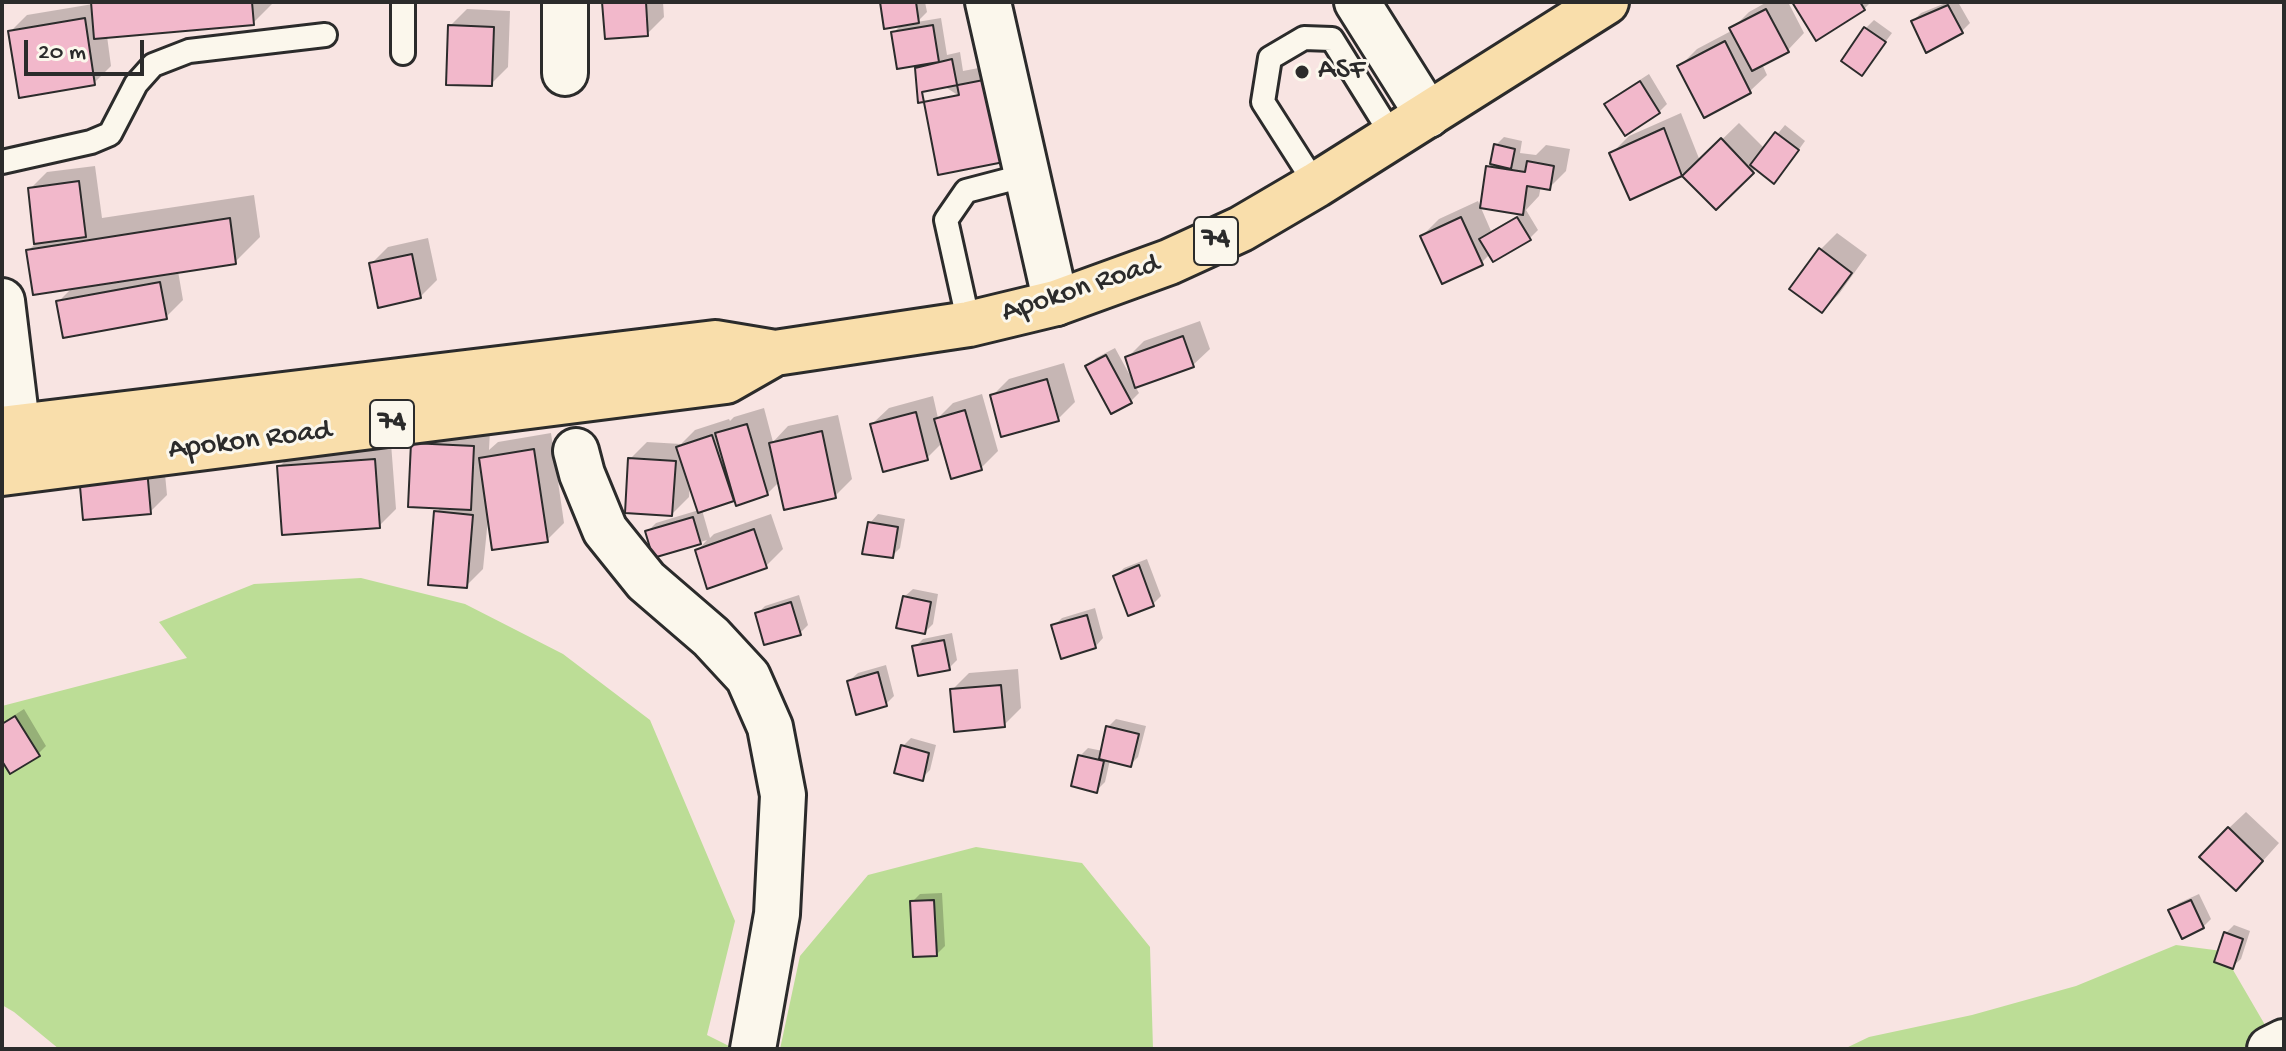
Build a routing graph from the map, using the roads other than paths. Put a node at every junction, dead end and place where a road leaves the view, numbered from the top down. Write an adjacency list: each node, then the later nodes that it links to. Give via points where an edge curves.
1 (403, 2): 7 (lane)
2 (565, 2): 8 (street)
3 (988, 2): 11 (street)
4 (1357, 2): 9 (street)
5 (1606, 2): 9 (highway, Apokon Road / 74)
6 (325, 35): 10 (lane, via 189,51 153,65 136,84 110,134)
7 (403, 53)
8 (565, 73)
9 (1410, 126): 12 (highway, Apokon Road / 74); 12 (lane, via 1332,39 1304,38 1270,58 1263,102)
10 (2, 162)
11 (1027, 175): 14 (street); 15 (lane, via 966,191 946,220)
12 (1316, 185): 14 (highway, Apokon Road / 74, via 1198,249)
13 (2, 301): 17 (street)
14 (1056, 303): 15 (highway, Apokon Road / 74)
15 (969, 324): 16 (highway, Apokon Road / 74)
16 (775, 353): 17 (highway, Apokon Road / 74, via 715,343); 19 (highway, Apokon Road / 74, via 726,381)
17 (10, 428): 19 (street)
18 (576, 451): 21 (street, via 605,530 646,581 748,677 770,727 783,795 777,914)
19 (12, 472)
20 (2284, 1042): 22 (street)
21 (760, 1044)
22 (2270, 1049)

